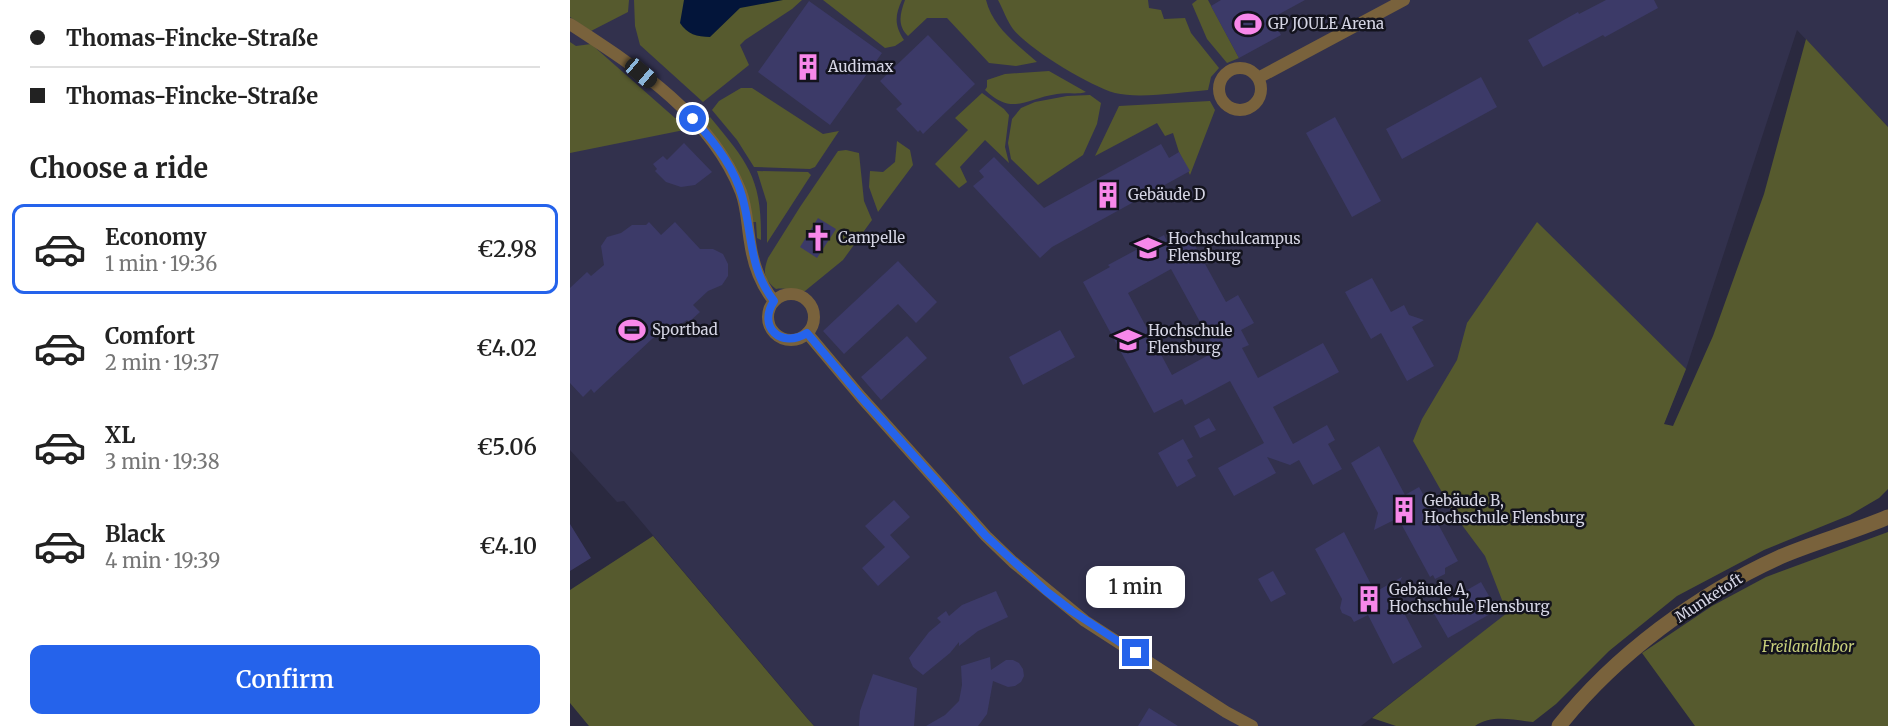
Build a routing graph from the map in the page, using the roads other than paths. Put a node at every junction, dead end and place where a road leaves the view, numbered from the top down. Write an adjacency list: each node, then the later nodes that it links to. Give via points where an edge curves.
1 (1404, 0): 3 (street)
2 (570, 24): 4 (street, via 650,81 693,119 716,146 742,194 754,263)
3 (1258, 78)
4 (774, 301): 5 (street, via 768,321 775,334 789,340); 5 (street, via 790,294 808,302 814,317)
5 (807, 333): 7 (street, via 1013,562 1085,621)
6 (1888, 516): 8 (street, Munketoft, via 1782,556 1702,599 1601,677)
7 (1252, 726)
8 (1559, 726)

